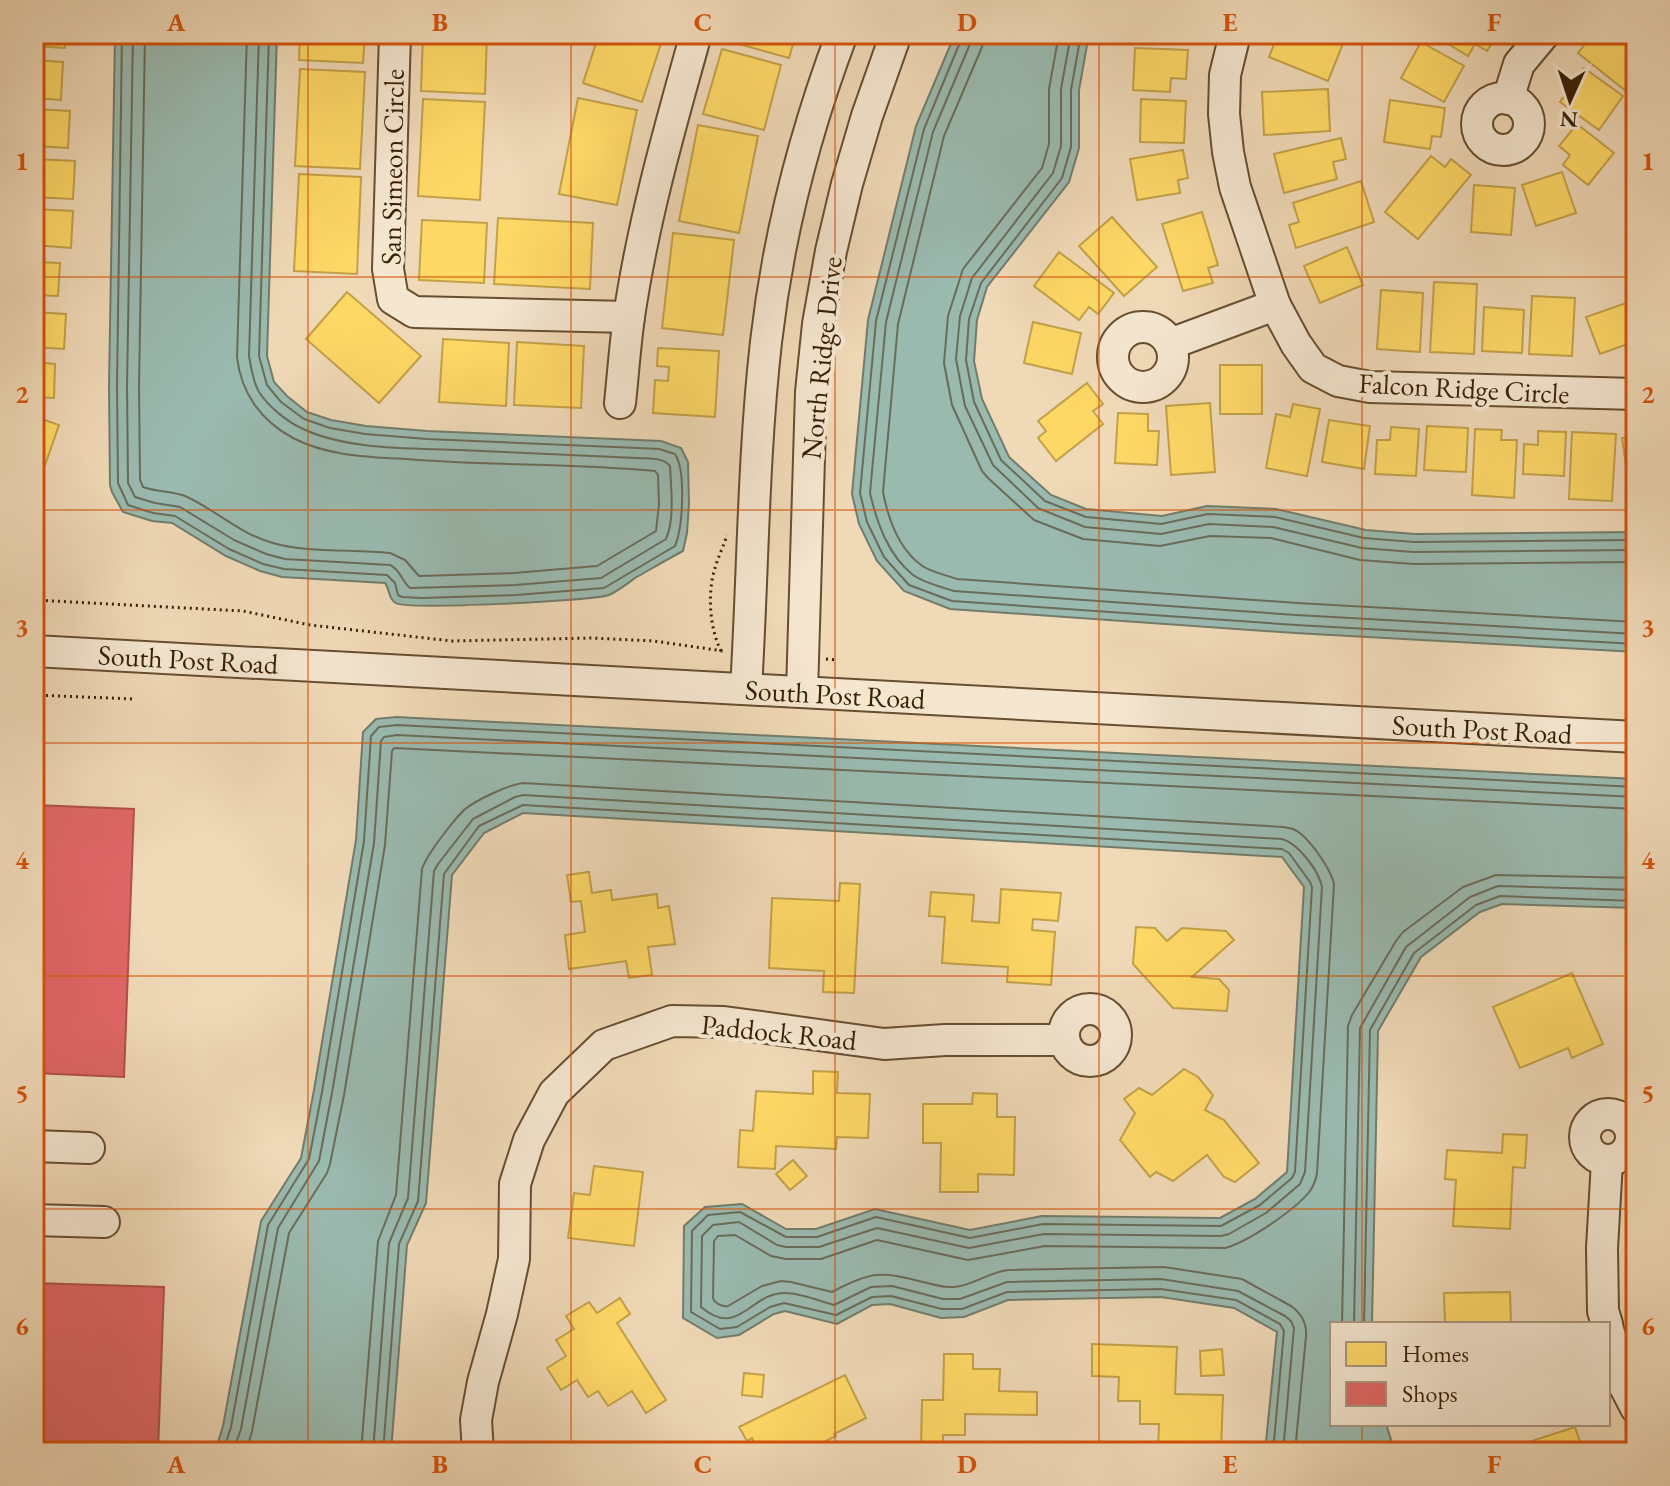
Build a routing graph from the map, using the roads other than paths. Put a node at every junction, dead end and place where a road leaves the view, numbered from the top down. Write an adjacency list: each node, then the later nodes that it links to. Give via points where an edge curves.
1 (395, 34): 9 (street, San Simeon Circle, via 388,269 393,299 414,312)
2 (696, 34): 9 (street)
3 (842, 34): 14 (street, North Ridge Drive, via 794,193 767,339)
4 (896, 34): 15 (street, North Ridge Drive, via 847,184 818,324 811,392)
5 (1235, 34): 8 (street, Falcon Ridge Circle, via 1225,75 1228,152)
6 (1544, 34): 7 (street, via 1519,64)
7 (1508, 99)
8 (1275, 305): 10 (street); 11 (street, Falcon Ridge Circle, via 1313,368 1338,381 1370,387)
9 (629, 317): 12 (street)
10 (1170, 344)
11 (1636, 394)
12 (620, 403)
13 (34, 651): 14 (street, South Post Road)
14 (746, 689): 15 (street, South Post Road)
15 (802, 692): 16 (street, South Post Road)
16 (1636, 737)
17 (1064, 1040): 26 (street, Paddock Road, via 884,1044 724,1022 672,1021 604,1045 554,1093 529,1140 515,1184 514,1259 483,1382 476,1420)
18 (34, 1146): 19 (street)
19 (89, 1148)
20 (1607, 1161): 23 (street, via 1602,1248)
21 (34, 1220): 22 (street)
22 (104, 1222)
23 (1606, 1322)
24 (1610, 1338): 25 (street)
25 (1636, 1408)
26 (478, 1452)

